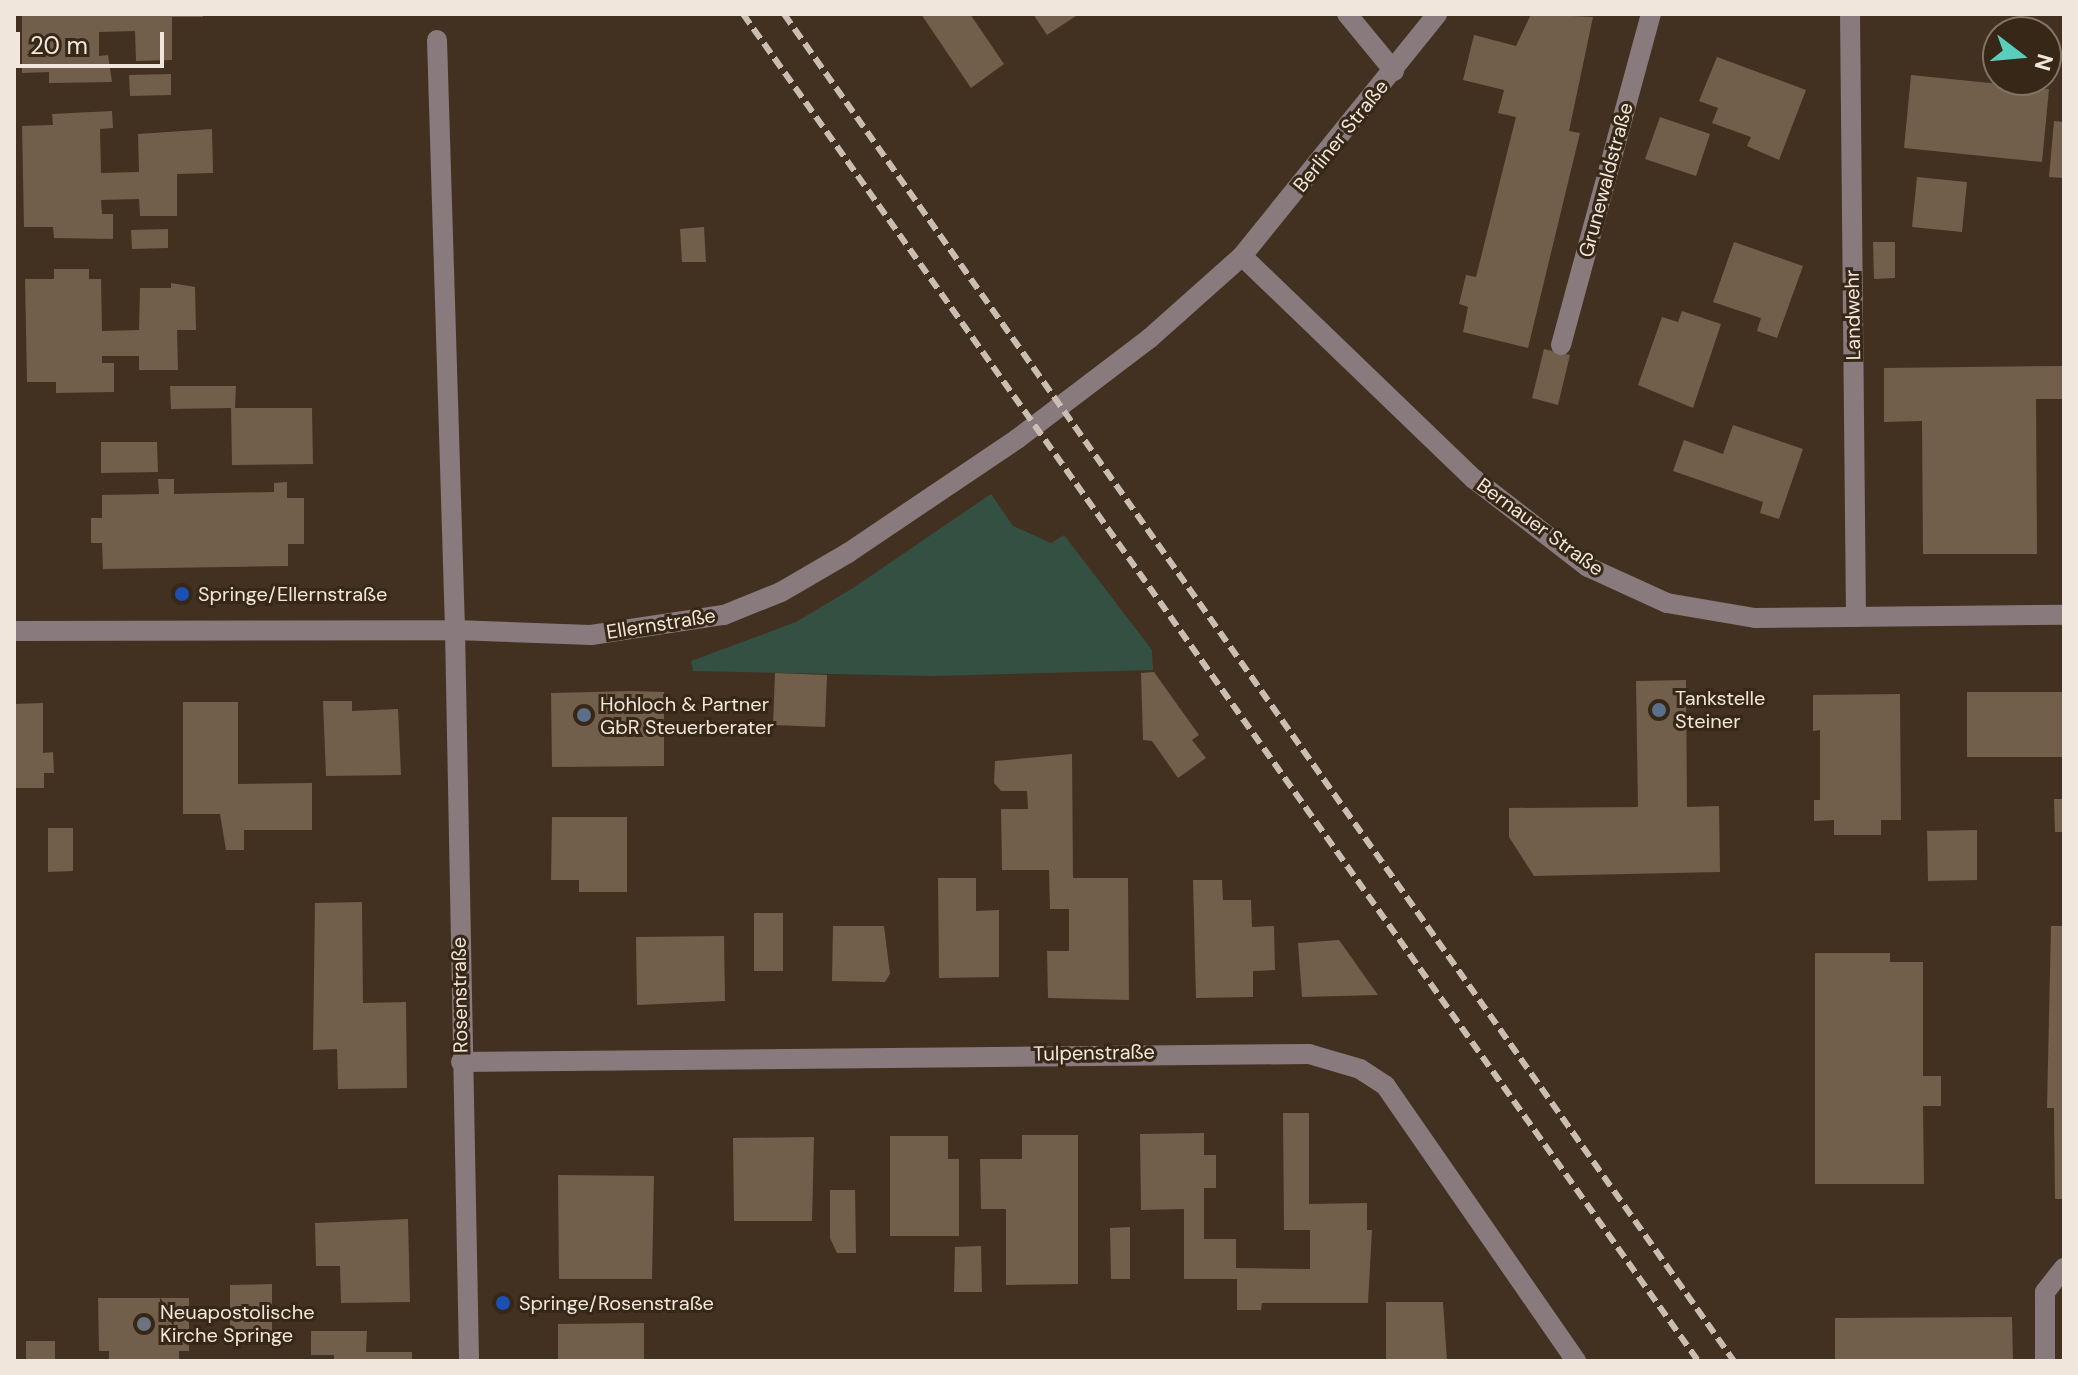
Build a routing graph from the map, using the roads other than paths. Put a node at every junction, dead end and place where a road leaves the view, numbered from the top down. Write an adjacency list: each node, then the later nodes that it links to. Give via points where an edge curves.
1 (1347, 14): 6 (street)
2 (1437, 14): 6 (street, Berliner Straße)
3 (1651, 14): 8 (street, Grunewaldstraße)
4 (1850, 14): 10 (street, Landwehr)
5 (437, 40): 11 (street, Rosenstraße)
6 (1394, 71): 7 (street, Berliner Straße)
7 (1242, 256): 10 (street, Bernauer Straße, via 1474,479 1588,567 1667,603 1755,618); 11 (street, Ellernstraße, via 1068,403 848,553 781,592 724,615 591,635)
8 (1561, 345)
9 (2064, 615): 10 (street, Bernauer Straße)
10 (1856, 617)
11 (455, 630): 12 (street, Ellernstraße); 13 (street, Rosenstraße)
12 (14, 631)
13 (461, 1062): 15 (street, Rosenstraße); 16 (street, Tulpenstraße, via 1309,1054 1360,1069 1385,1085)
14 (2064, 1268): 17 (street, via 2045,1292)
15 (469, 1361)
16 (1576, 1361)
17 (2045, 1361)

